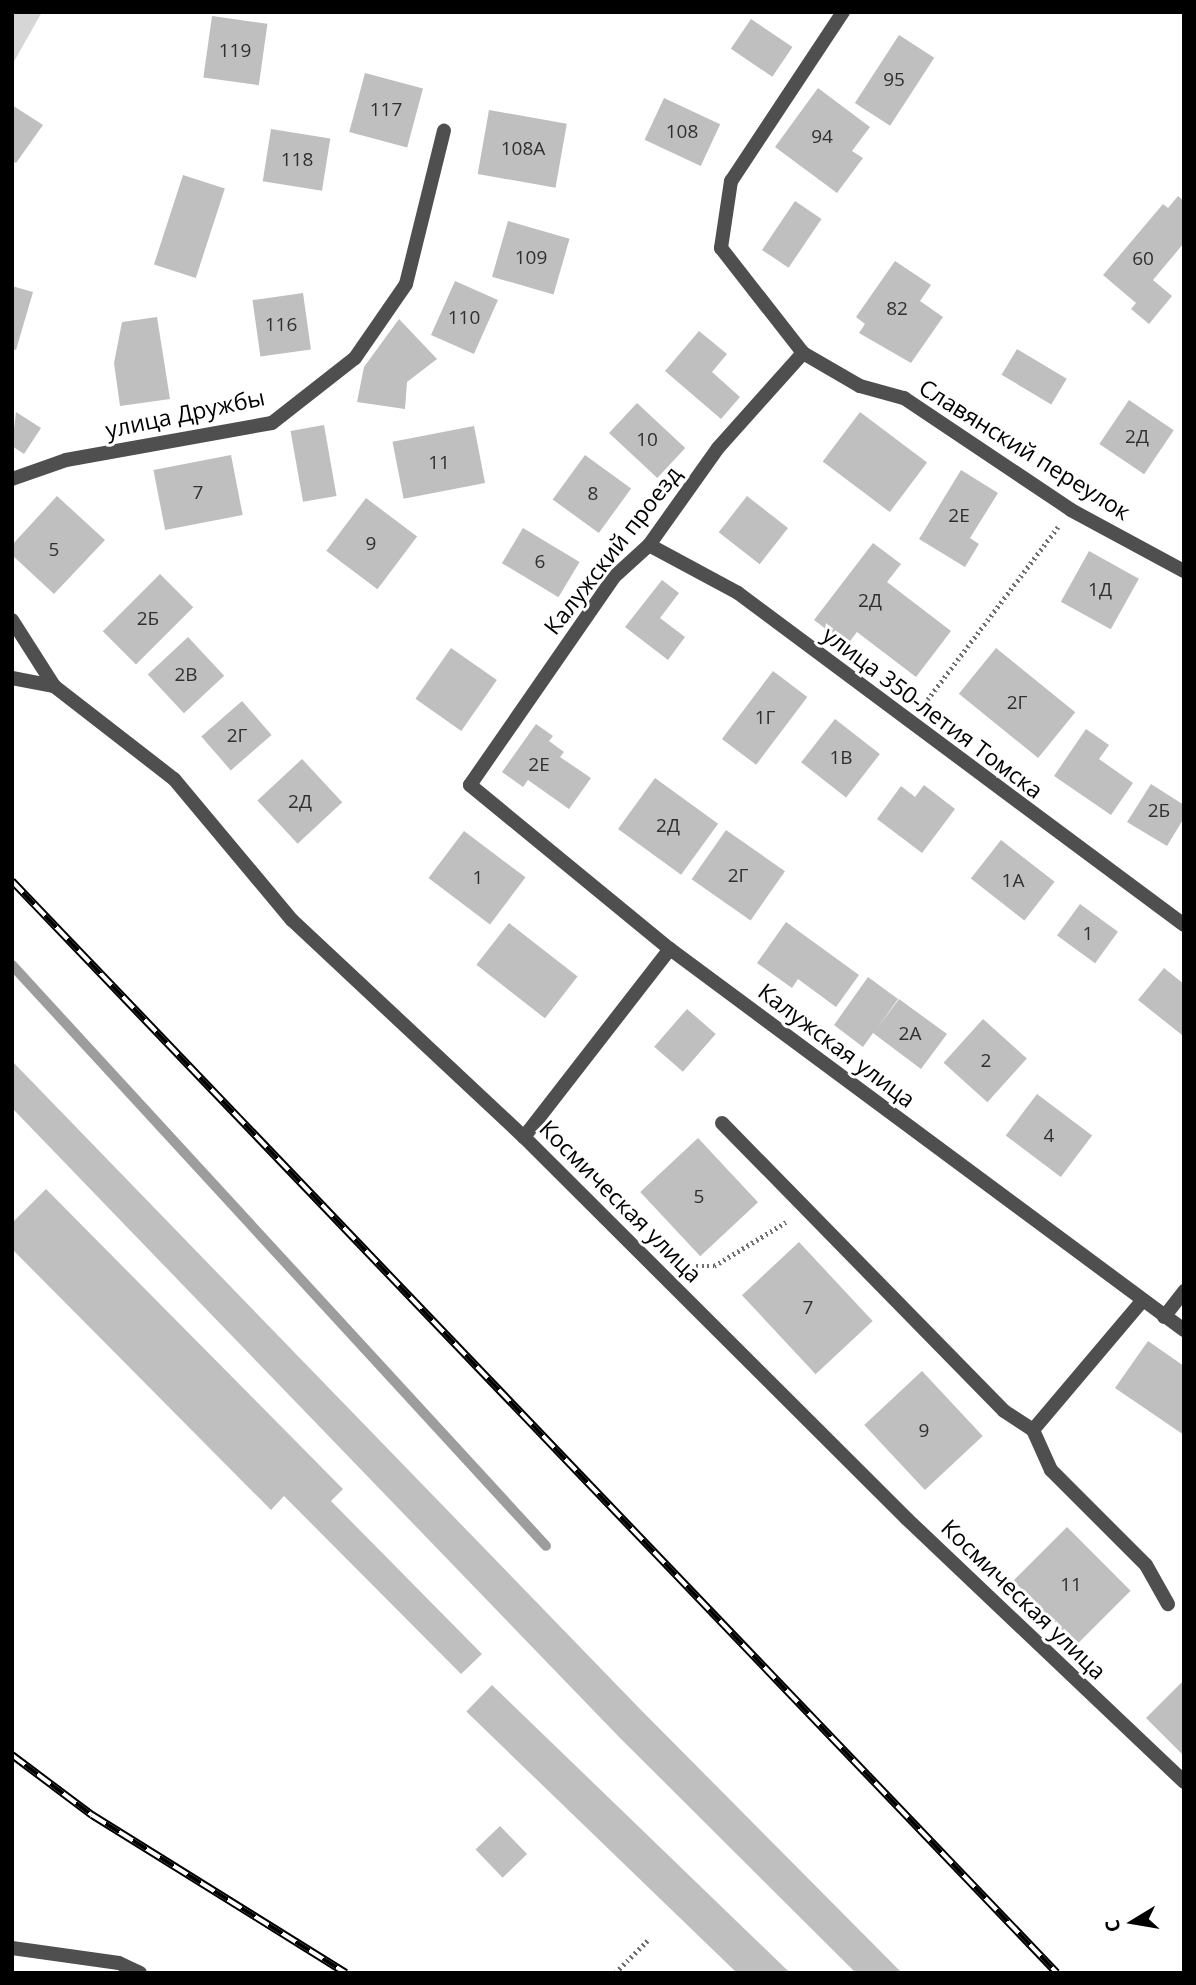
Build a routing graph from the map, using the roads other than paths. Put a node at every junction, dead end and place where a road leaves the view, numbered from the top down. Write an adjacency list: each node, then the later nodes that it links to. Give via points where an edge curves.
1 (843, 12): 3 (street, via 731,181 721,248)
2 (444, 131): 4 (street, улица Дружбы, via 406,284 355,358 272,423 66,460)
3 (803, 354): 5 (street, Калужский проезд, via 718,448); 6 (street, Славянский переулок, via 860,386 904,398 1071,510)
4 (12, 479)
5 (649, 545): 10 (street, Калужский проезд, via 614,577); 11 (street, улица 350-летия Томска, via 738,593 908,724)
6 (1184, 571)
7 (12, 620): 9 (street)
8 (12, 678): 9 (street, Космическая улица)
9 (54, 686): 14 (street, Космическая улица, via 174,779 292,919)
10 (470, 785): 12 (street, Калужская улица)
11 (1184, 925)
12 (670, 949): 14 (street); 16 (street, Калужская улица)
13 (722, 1123): 19 (street, via 1004,1410)
14 (524, 1137): 21 (street, Космическая улица, via 906,1519)
15 (1184, 1291): 17 (street)
16 (1142, 1301): 17 (street, Калужская улица); 19 (street)
17 (1164, 1317): 18 (street, Калужская улица)
18 (1184, 1330)
19 (1033, 1430): 20 (street, via 1051,1470 1146,1565)
20 (1168, 1604)
21 (1184, 1782)
22 (12, 1948): 23 (street, via 119,1963)
23 (140, 1973)

